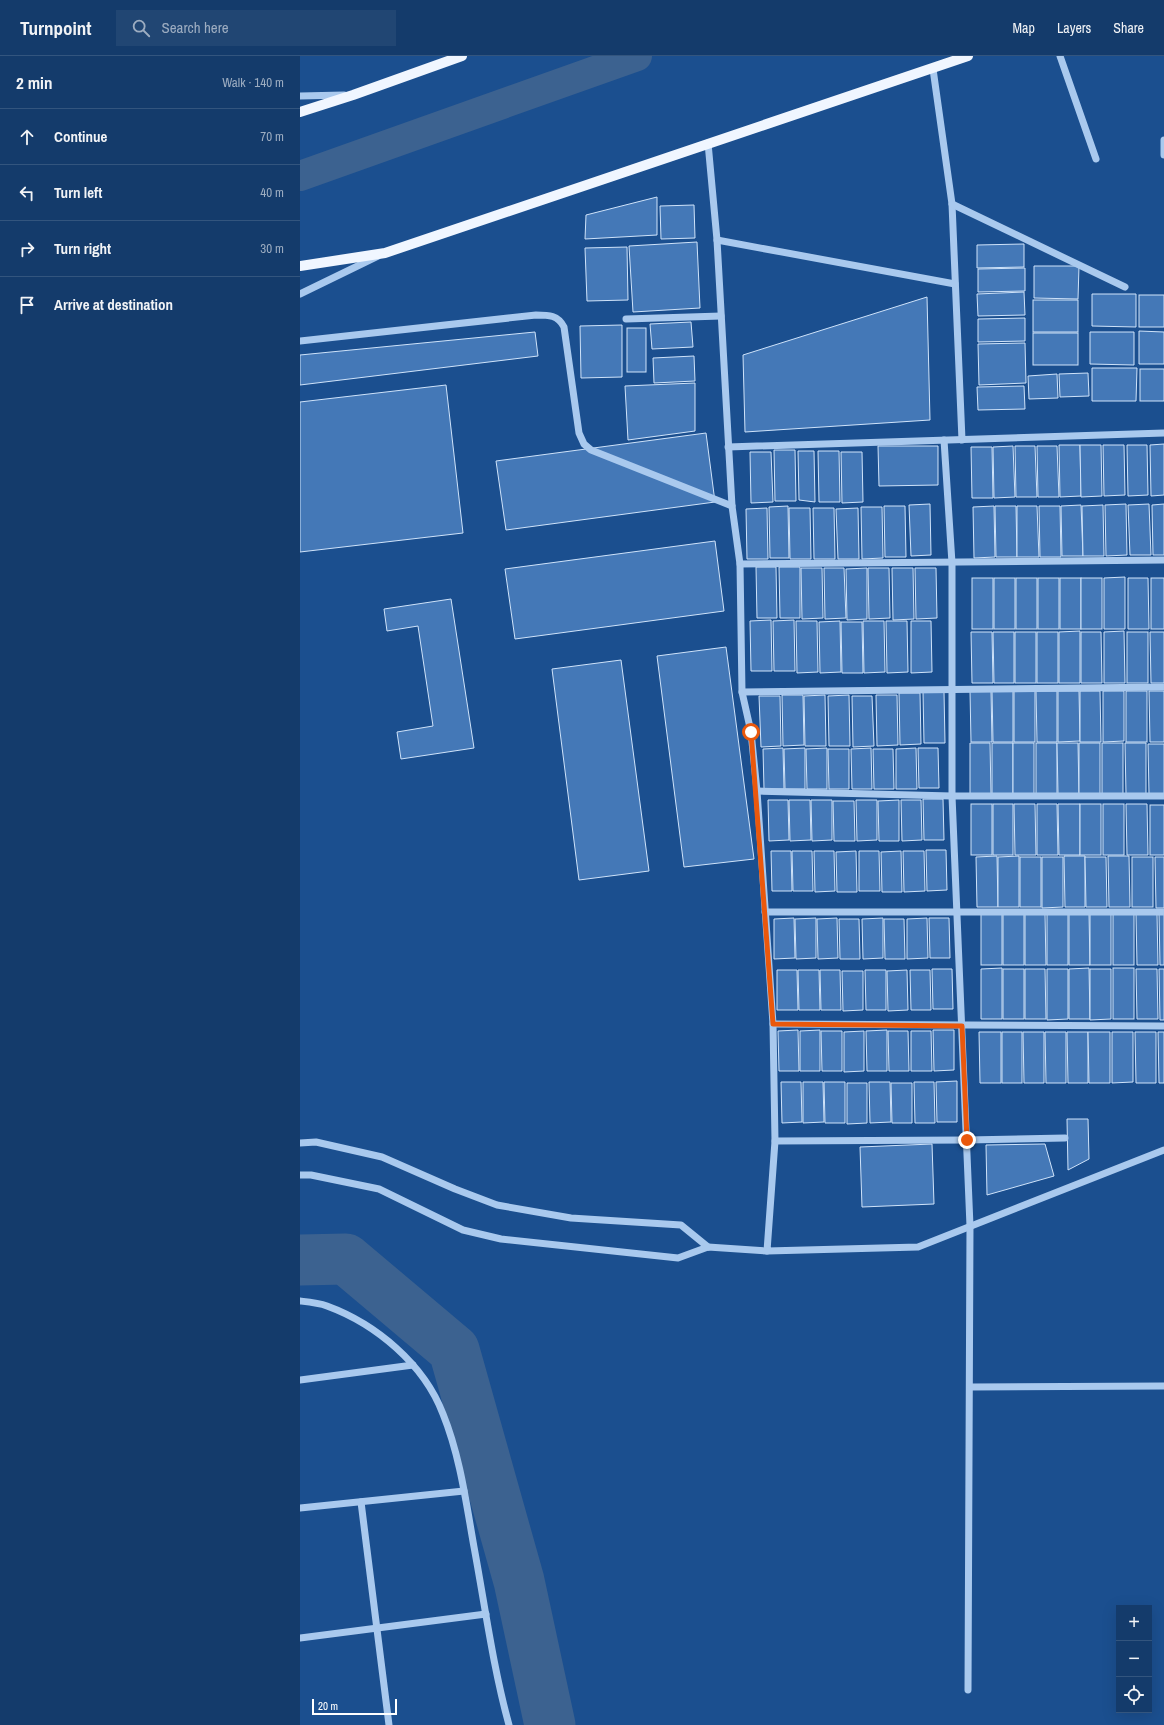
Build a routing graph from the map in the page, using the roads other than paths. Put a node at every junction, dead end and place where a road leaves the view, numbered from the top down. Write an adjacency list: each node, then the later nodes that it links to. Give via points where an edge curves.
1 (462, 56): 5 (main road)
2 (968, 56): 4 (main road)
3 (1060, 56): 11 (street)
4 (933, 69): 9 (main road); 12 (street)
5 (353, 95): 6 (street); 7 (main road)
6 (300, 96)
7 (300, 112)
8 (1164, 140): 10 (street)
9 (708, 143): 13 (street); 14 (main road)
10 (1164, 155)
11 (1096, 159)
12 (952, 204): 16 (street); 17 (street)
13 (718, 240): 16 (street); 19 (street)
14 (385, 253): 15 (main road); 18 (street)
15 (300, 266)
16 (955, 284): 24 (street)
17 (1125, 287)
18 (300, 294)
19 (722, 316): 20 (street); 25 (street)
20 (626, 319)
21 (300, 341): 26 (street, via 552,315 561,320 564,327 579,433 584,444 591,450)
22 (1164, 433): 24 (street)
23 (944, 440): 24 (street); 25 (street); 28 (street)
24 (962, 440)
25 (728, 447): 26 (street)
26 (732, 506): 29 (street)
27 (1164, 560): 28 (street)
28 (952, 563): 29 (street); 31 (street)
29 (740, 564): 32 (street)
30 (1164, 687): 31 (street)
31 (952, 689): 32 (street); 34 (street)
32 (742, 692): 33 (street, via 751,732)
33 (757, 791): 34 (street); 36 (street)
34 (952, 796): 35 (street); 38 (street)
35 (1164, 796)
36 (765, 912): 38 (street); 39 (street)
37 (1164, 912): 38 (street)
38 (957, 913): 40 (street)
39 (773, 1024): 40 (street); 44 (street)
40 (962, 1026): 41 (street); 43 (street)
41 (1164, 1026)
42 (1065, 1138): 43 (street)
43 (967, 1140): 44 (street); 48 (street)
44 (775, 1141): 50 (street)
45 (300, 1143): 49 (street, via 316,1142 382,1157 497,1205 571,1218 681,1225)
46 (1164, 1150): 48 (street)
47 (300, 1175): 49 (street, via 379,1189 463,1230 501,1239 678,1258)
48 (970, 1226): 50 (street, via 918,1247); 55 (street)
49 (708, 1246): 50 (street)
50 (767, 1251)
51 (300, 1301): 52 (street, via 326,1305 358,1320 393,1344)
52 (414, 1365): 53 (street); 56 (street, via 443,1413)
53 (300, 1380)
54 (1164, 1386): 55 (street)
55 (971, 1387): 62 (street)
56 (464, 1491): 57 (street); 59 (street)
57 (361, 1502): 58 (street); 60 (street)
58 (300, 1508)
59 (486, 1614): 60 (street); 64 (street)
60 (377, 1628): 61 (street); 63 (street)
61 (300, 1638)
62 (968, 1690)
63 (389, 1725)
64 (509, 1725)

